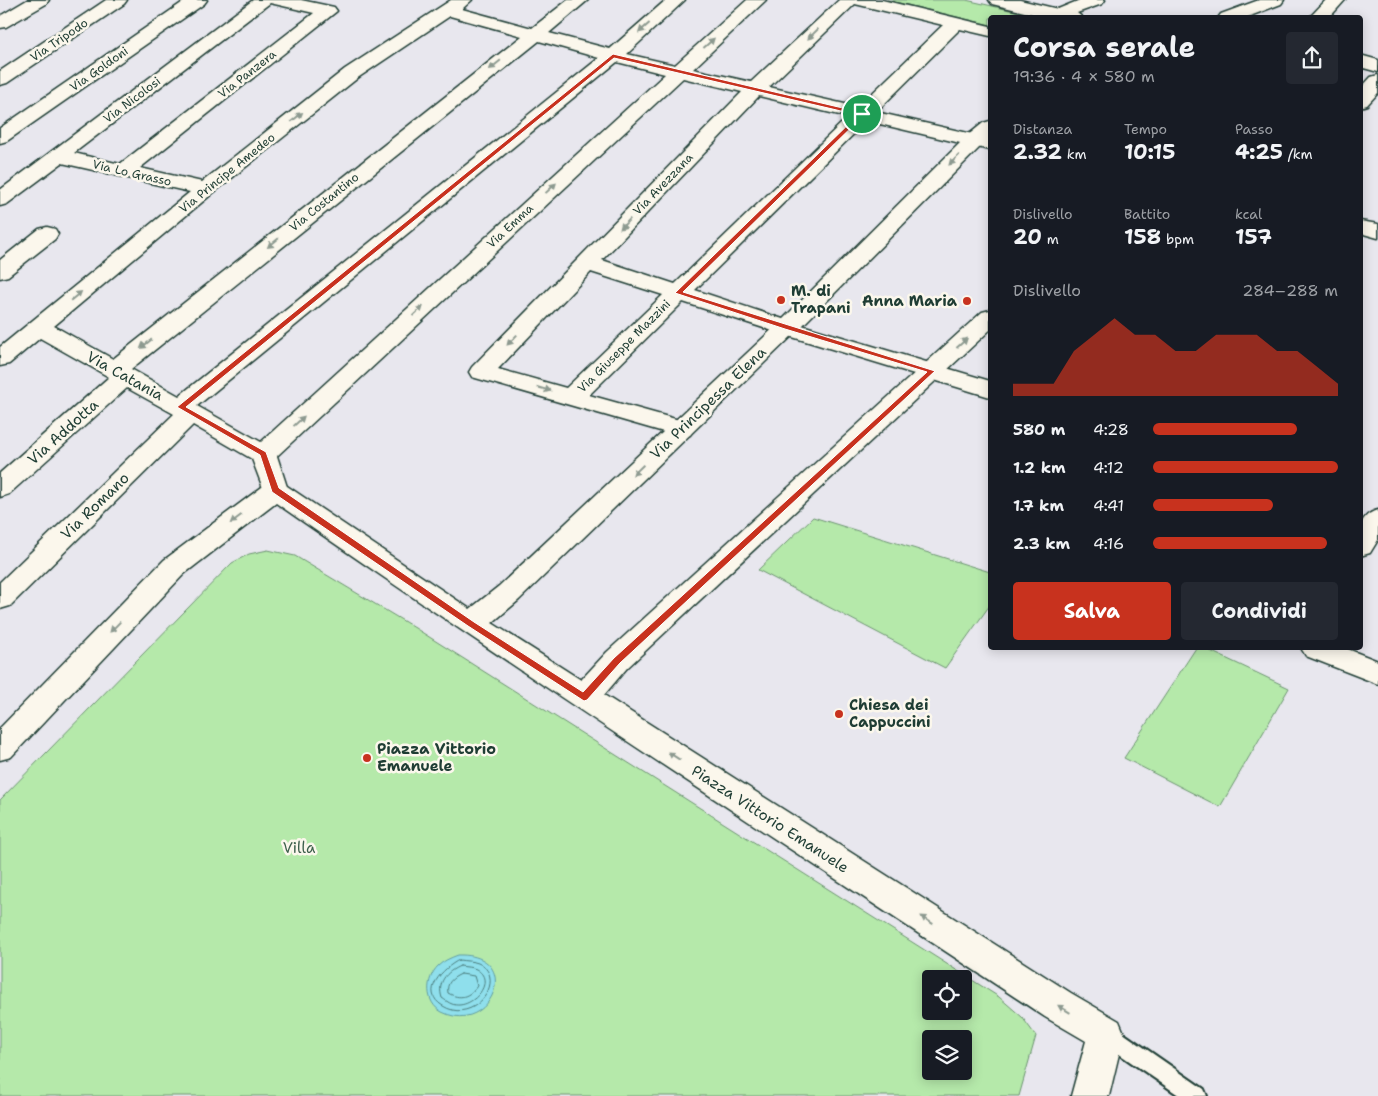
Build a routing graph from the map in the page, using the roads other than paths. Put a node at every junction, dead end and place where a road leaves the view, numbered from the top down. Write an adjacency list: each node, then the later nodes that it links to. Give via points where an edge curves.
1 (40, 0): 20 (street)
2 (118, 0): 28 (street, Via Tripodo)
3 (198, 0): 33 (street, Via Goldoni)
4 (264, 0): 35 (street, Via Nicolosi)
5 (277, 0): 36 (street, Via Panzera, via 328,11)
6 (579, 0): 23 (street, Via Costantino)
7 (676, 0): 24 (street, Via Romano, one-way to 24)
8 (757, 0): 27 (street, Via Emma, one-way to 8)
9 (849, 0): 30 (street, Via Avezzana, one-way to 30)
10 (860, 0): 21 (street)
11 (998, 0): 16 (street)
12 (1096, 0): 17 (street)
13 (1275, 0): 18 (street)
14 (1336, 0): 19 (street)
15 (455, 5): 23 (street); 37 (street, Via Principe Amedeo, one-way to 15, via 352,73)
16 (1063, 15)
17 (1069, 15)
18 (1235, 15)
19 (1321, 15)
20 (0, 23)
21 (956, 23): 22 (street); 32 (street, Via Giuseppe Mazzini)
22 (988, 31)
23 (534, 35): 24 (street); 50 (street, Via Costantino, one-way to 50)
24 (613, 56): 27 (street); 53 (street, Via Romano)
25 (1363, 62): 26 (street)
26 (1378, 66)
27 (677, 71): 30 (street); 55 (street, Via Emma, one-way to 27)
28 (0, 79)
29 (1378, 81): 31 (street)
30 (755, 89): 32 (street); 42 (street, Via Avezzana, one-way to 42)
31 (1363, 98)
32 (862, 114): 34 (street); 44 (street, Via Giuseppe Mazzini)
33 (0, 137)
34 (985, 137): 47 (street, Via Principessa Elena, one-way to 47)
35 (58, 156): 36 (street, Via Lo Grasso); 38 (street, Via Nicolosi)
36 (124, 171): 37 (street, Via Lo Grasso)
37 (206, 190): 46 (street, Via Principe Amedeo, one-way to 37)
38 (0, 200)
39 (1363, 228): 40 (street)
40 (1378, 231)
41 (47, 234): 43 (street)
42 (587, 263): 44 (street); 52 (street, Via Avezzana, one-way to 52, via 481,372)
43 (0, 271)
44 (678, 293): 47 (street); 52 (street, Via Giuseppe Mazzini)
45 (988, 319): 49 (street, one-way to 45)
46 (38, 327): 48 (street, Via Principe Amedeo); 50 (street, Via Catania)
47 (787, 328): 49 (street); 54 (street, Via Principessa Elena)
48 (0, 359)
49 (932, 371): 51 (street); 66 (street, via 617,660)
50 (120, 373): 53 (street, Via Catania); 56 (street, Via Addotta)
51 (988, 388)
52 (572, 397): 54 (street)
53 (185, 410): 55 (street, Via Catania); 62 (street, Via Romano)
54 (680, 429): 63 (street, Via Principessa Elena, one-way to 63, via 509,593)
55 (263, 454): 57 (street)
56 (0, 488)
57 (275, 490): 63 (street, Piazza Vittorio Emanuele); 67 (street, one-way to 67, via 174,567)
58 (1363, 505): 59 (street)
59 (1378, 510)
60 (1378, 519): 61 (street)
61 (1363, 542)
62 (0, 599)
63 (471, 624): 66 (street, Piazza Vittorio Emanuele)
64 (1321, 650): 65 (street)
65 (1378, 673)
66 (584, 698): 68 (street, Piazza Vittorio Emanuele, one-way to 66)
67 (0, 748)
68 (1106, 1033): 69 (street); 70 (lane)
69 (1090, 1096)
70 (1197, 1096)

